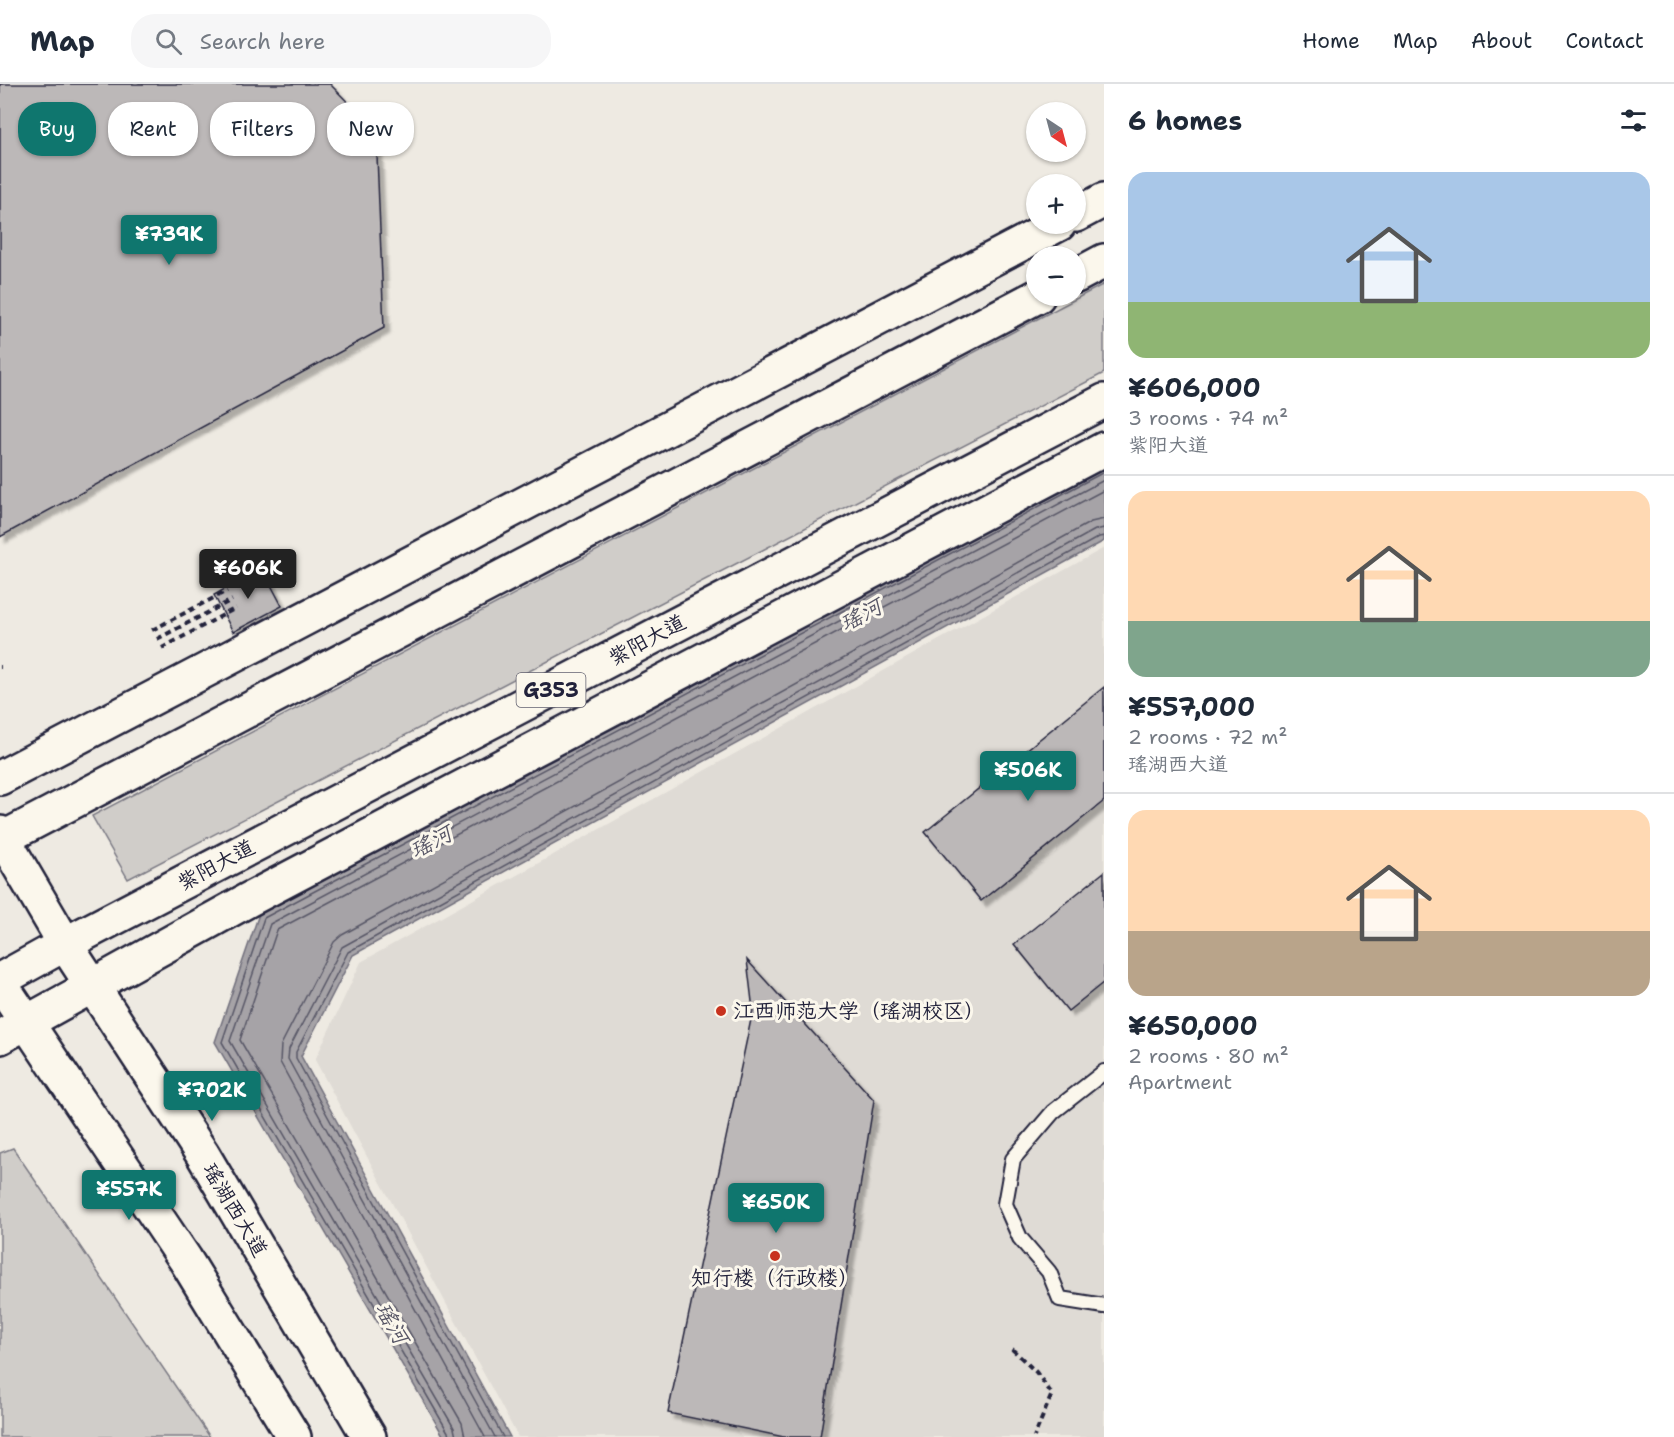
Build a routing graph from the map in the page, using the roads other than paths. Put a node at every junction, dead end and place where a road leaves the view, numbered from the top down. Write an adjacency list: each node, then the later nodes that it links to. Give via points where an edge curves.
1 (1104, 200): 2 (main road)
2 (1086, 210)
3 (1040, 234): 9 (main road)
4 (1104, 261): 5 (main road)
5 (1086, 271)
6 (1026, 302): 10 (main road)
7 (1104, 401): 11 (main road, 紫阳大道 / G353)
8 (1104, 449): 13 (main road, via 248,900)
9 (0, 778)
10 (1, 837): 11 (main road, 瑶湖西大道)
11 (65, 944): 12 (main road, 紫阳大道 / G353); 13 (main road, 瑶湖西大道)
12 (0, 982): 14 (main road)
13 (93, 987): 14 (main road); 18 (main road, 瑶湖西大道, via 203,1155)
14 (13, 1030): 17 (main road, via 185,1259)
15 (1104, 1072): 16 (lane, via 1053,1112 1013,1159 1005,1204 1020,1238 1049,1272 1060,1299)
16 (1101, 1305)
17 (294, 1437)
18 (369, 1437)

